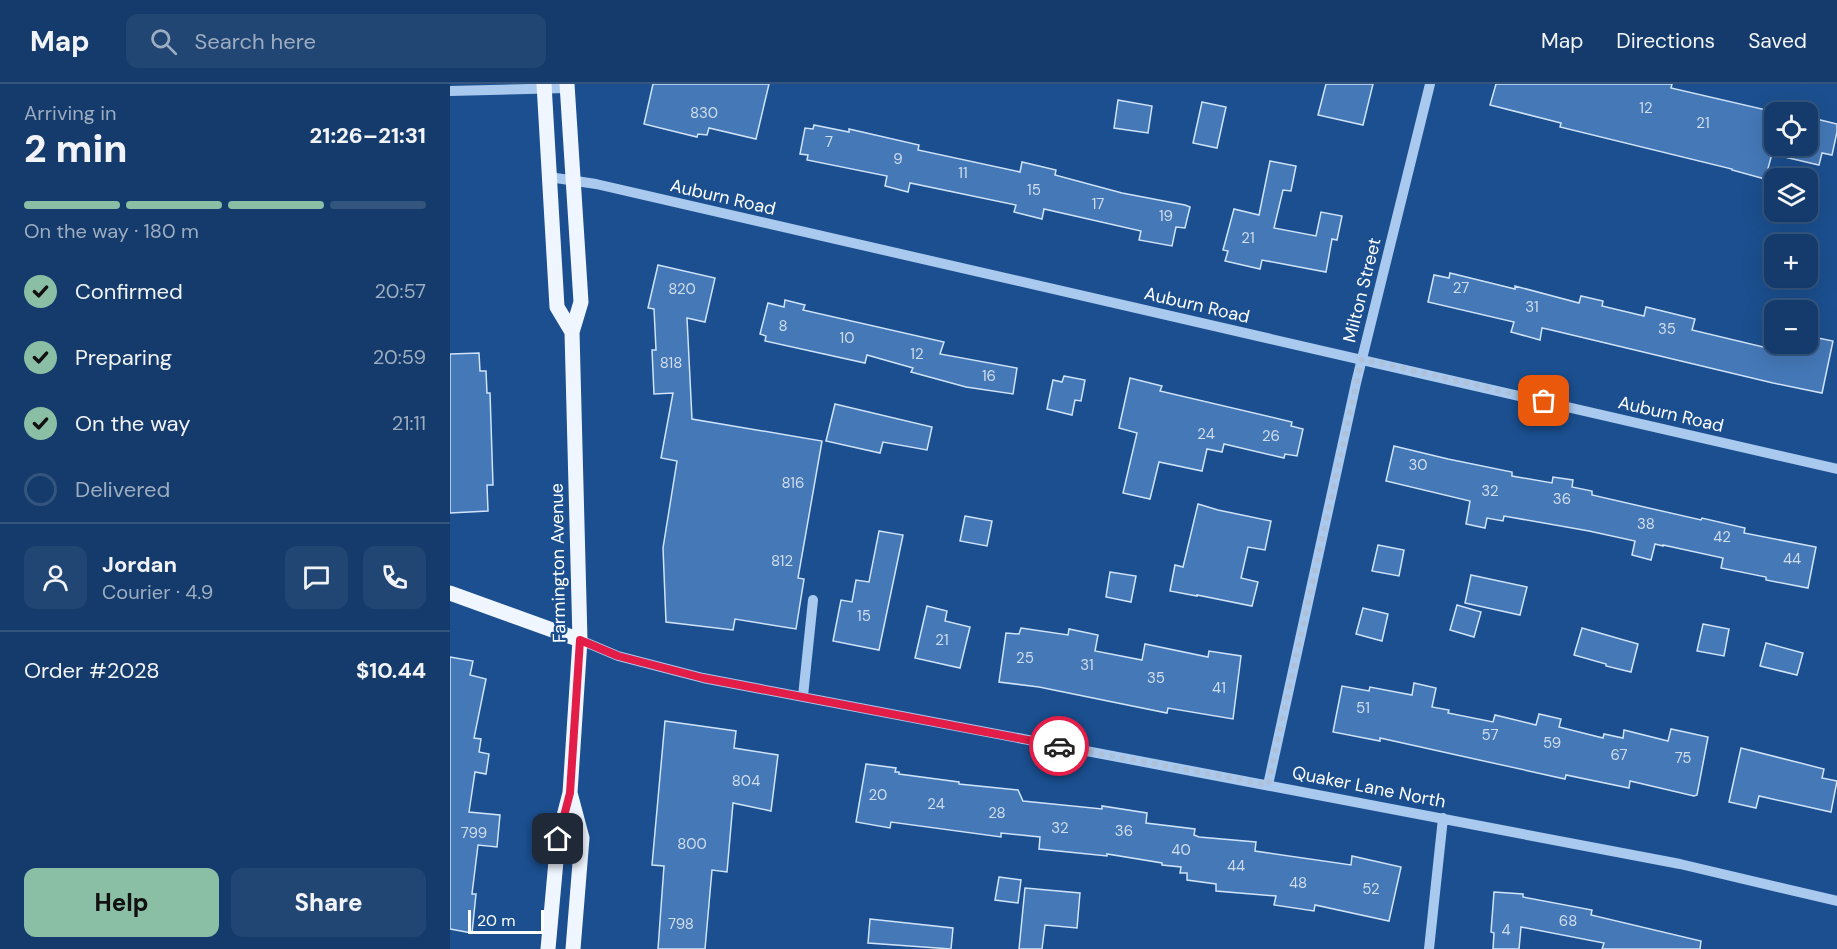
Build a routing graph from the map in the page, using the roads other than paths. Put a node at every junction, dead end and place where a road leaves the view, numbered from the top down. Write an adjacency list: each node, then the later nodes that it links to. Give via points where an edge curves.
1 (1430, 84): 8 (street, Milton Street)
2 (544, 86): 3 (street); 4 (street); 5 (main road, Farmington Avenue)
3 (567, 86): 6 (main road, Farmington Avenue)
4 (450, 91)
5 (549, 177): 6 (street, Auburn Road); 7 (main road, Farmington Avenue, via 557,307)
6 (574, 181): 7 (main road, Farmington Avenue, via 581,302); 8 (street, Auburn Road)
7 (572, 332): 12 (main road, Farmington Avenue)
8 (1362, 359): 9 (street, Auburn Road); 14 (street, Milton Street)
9 (1837, 469)
10 (450, 593): 12 (main road)
11 (813, 600): 13 (street)
12 (580, 640): 13 (street, Quaker Lane North, via 618,656 703,678); 15 (main road, Farmington Avenue)
13 (803, 696): 14 (street, Quaker Lane North)
14 (1268, 785): 16 (street, Quaker Lane North)
15 (570, 793): 18 (main road, Farmington Avenue, via 558,839); 19 (main road, Farmington Avenue, via 582,838)
16 (1443, 818): 17 (street, Quaker Lane North, via 1680,864); 20 (street)
17 (1837, 901)
18 (548, 949)
19 (573, 949)
20 (1429, 949)

